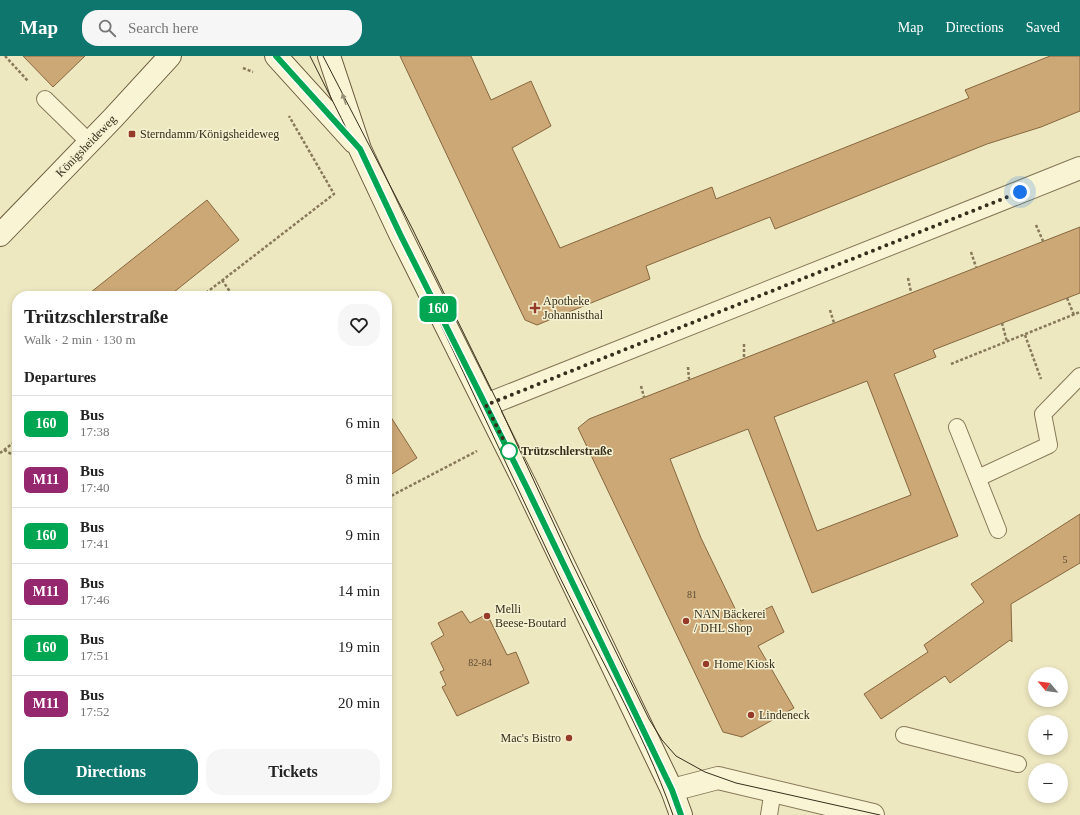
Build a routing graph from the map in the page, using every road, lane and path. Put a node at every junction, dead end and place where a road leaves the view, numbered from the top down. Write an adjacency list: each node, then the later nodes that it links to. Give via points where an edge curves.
1 (5, 56): 7 (path)
2 (170, 56): 9 (street, Königsheideweg)
3 (276, 56): 10 (street)
4 (329, 56): 10 (street, one-way to 4)
5 (243, 68): 6 (path)
6 (256, 74)
7 (45, 99): 9 (lane)
8 (288, 113): 18 (path, via 334,194)
9 (89, 142): 13 (street, Königsheideweg)
10 (360, 149): 38 (street)
11 (1080, 170): 38 (street)
12 (1036, 226): 14 (path)
13 (0, 235)
14 (1043, 241)
15 (971, 252): 16 (path)
16 (976, 267)
17 (908, 278): 21 (path)
18 (222, 280): 19 (path); 20 (path)
19 (208, 291)
20 (230, 291)
21 (911, 292)
22 (1067, 298): 25 (path)
23 (830, 310): 26 (path)
24 (1080, 312): 25 (path)
25 (1074, 315): 28 (path)
26 (834, 323)
27 (1002, 323): 29 (path)
28 (1025, 335): 29 (path); 39 (path)
29 (1007, 342): 32 (path)
30 (744, 344): 31 (path)
31 (744, 358)
32 (952, 364)
33 (688, 367): 35 (path)
34 (1080, 376): 39 (lane)
35 (689, 380)
36 (641, 386): 37 (path)
37 (644, 397)
38 (486, 405): 41 (street)
39 (1051, 406): 46 (lane, via 1043,414 1049,445)
40 (957, 427): 46 (lane)
41 (502, 439): 47 (path); 51 (street)
42 (12, 444): 43 (path)
43 (4, 450): 44 (path); 45 (path)
44 (0, 454)
45 (12, 454)
46 (978, 478): 48 (lane)
47 (392, 495)
48 (998, 530)
49 (904, 735): 50 (lane)
50 (1018, 764)
51 (672, 790): 52 (street, via 718,778); 53 (street)
52 (773, 790): 54 (lane); 55 (street)
53 (681, 815)
54 (769, 815)
55 (873, 815)

